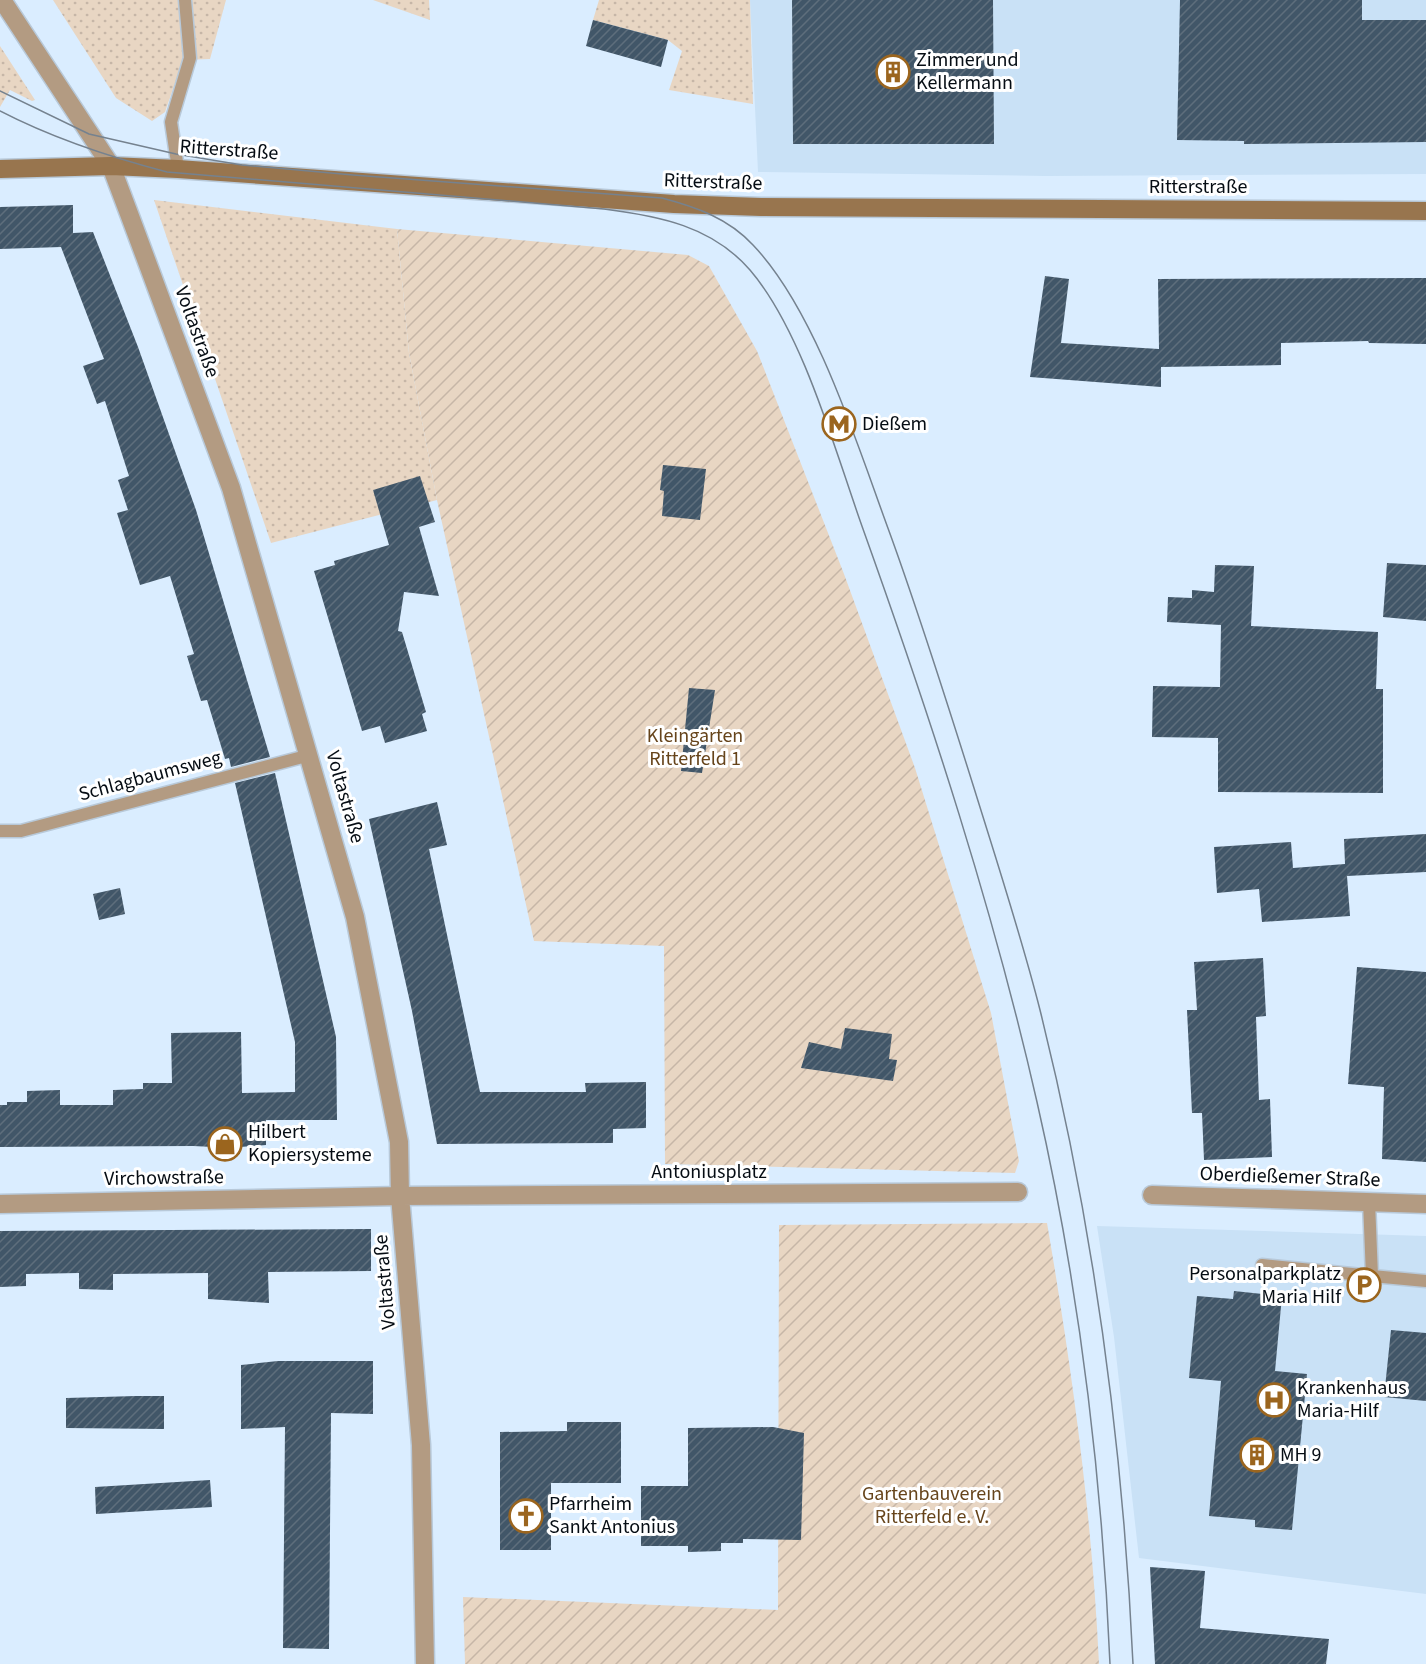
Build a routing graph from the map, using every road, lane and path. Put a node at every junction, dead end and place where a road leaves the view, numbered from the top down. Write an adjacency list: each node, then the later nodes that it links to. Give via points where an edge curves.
1 (2, 0): 3 (street, Voltastraße)
2 (185, 0): 5 (lane, via 190,58 171,122)
3 (111, 166): 4 (main road, Ritterstraße); 5 (main road, Ritterstraße); 7 (street, Voltastraße, via 231,488)
4 (0, 169)
5 (178, 169): 6 (main road, Ritterstraße, via 687,205)
6 (1426, 211)
7 (310, 755): 8 (lane, Schlagbaumsweg, via 21,831); 11 (street, Voltastraße, via 355,917 399,1142)
8 (0, 831)
9 (1018, 1192): 11 (street, Antoniusplatz)
10 (1152, 1194): 12 (street, Oberdießemer Straße)
11 (400, 1196): 13 (street, Virchowstraße); 18 (street, Voltastraße, via 421,1445)
12 (1369, 1202): 14 (street, Oberdießemer Straße); 16 (lane)
13 (0, 1204)
14 (1426, 1204)
15 (1262, 1265): 16 (lane)
16 (1372, 1276): 17 (lane)
17 (1426, 1281)
18 (425, 1664)

